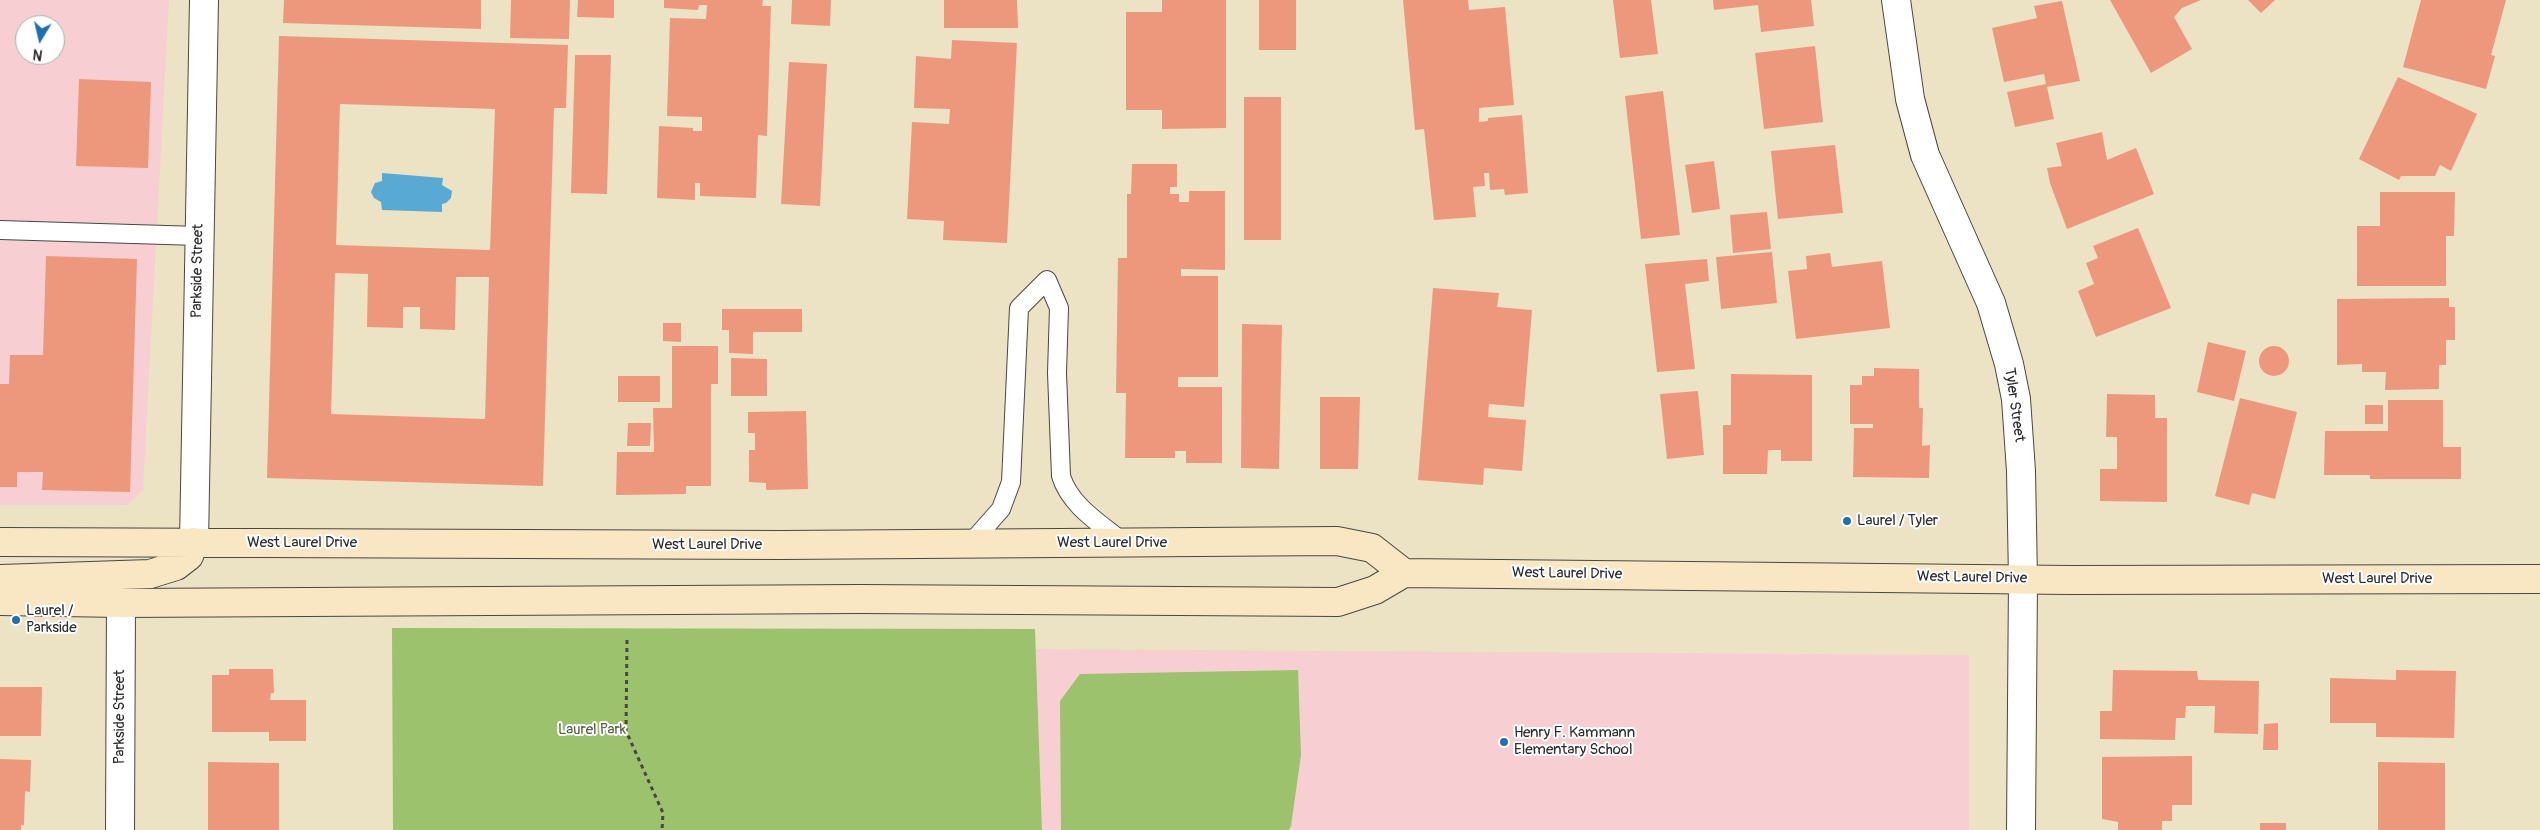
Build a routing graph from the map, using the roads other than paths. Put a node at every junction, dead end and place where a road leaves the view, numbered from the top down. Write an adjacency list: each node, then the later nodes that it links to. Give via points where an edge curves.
1 (204, 0): 4 (street, Parkside Street)
2 (1896, 0): 11 (street, Tyler Street, via 1910,99 1925,155 1991,303 2008,364 2019,430)
3 (0, 230): 4 (lane)
4 (199, 236): 6 (street, Parkside Street)
5 (0, 542): 6 (main road, West Laurel Drive)
6 (194, 542): 7 (main road, West Laurel Drive); 10 (main road, via 189,556 176,566 150,574)
7 (972, 543): 8 (main road, West Laurel Drive); 8 (lane, via 1001,509 1011,482 1019,308 1047,280 1059,308 1057,373 1064,486 1077,504)
8 (1124, 543): 9 (main road, West Laurel Drive, via 1337,541 1372,548)
9 (1404, 573): 11 (main road, West Laurel Drive); 14 (main road, via 1375,590 1338,602 850,599)
10 (0, 579)
11 (2023, 579): 12 (main road, West Laurel Drive); 16 (street, Tyler Street)
12 (2540, 579)
13 (0, 600): 14 (main road)
14 (121, 603): 15 (street, Parkside Street)
15 (120, 830)
16 (2021, 830)

